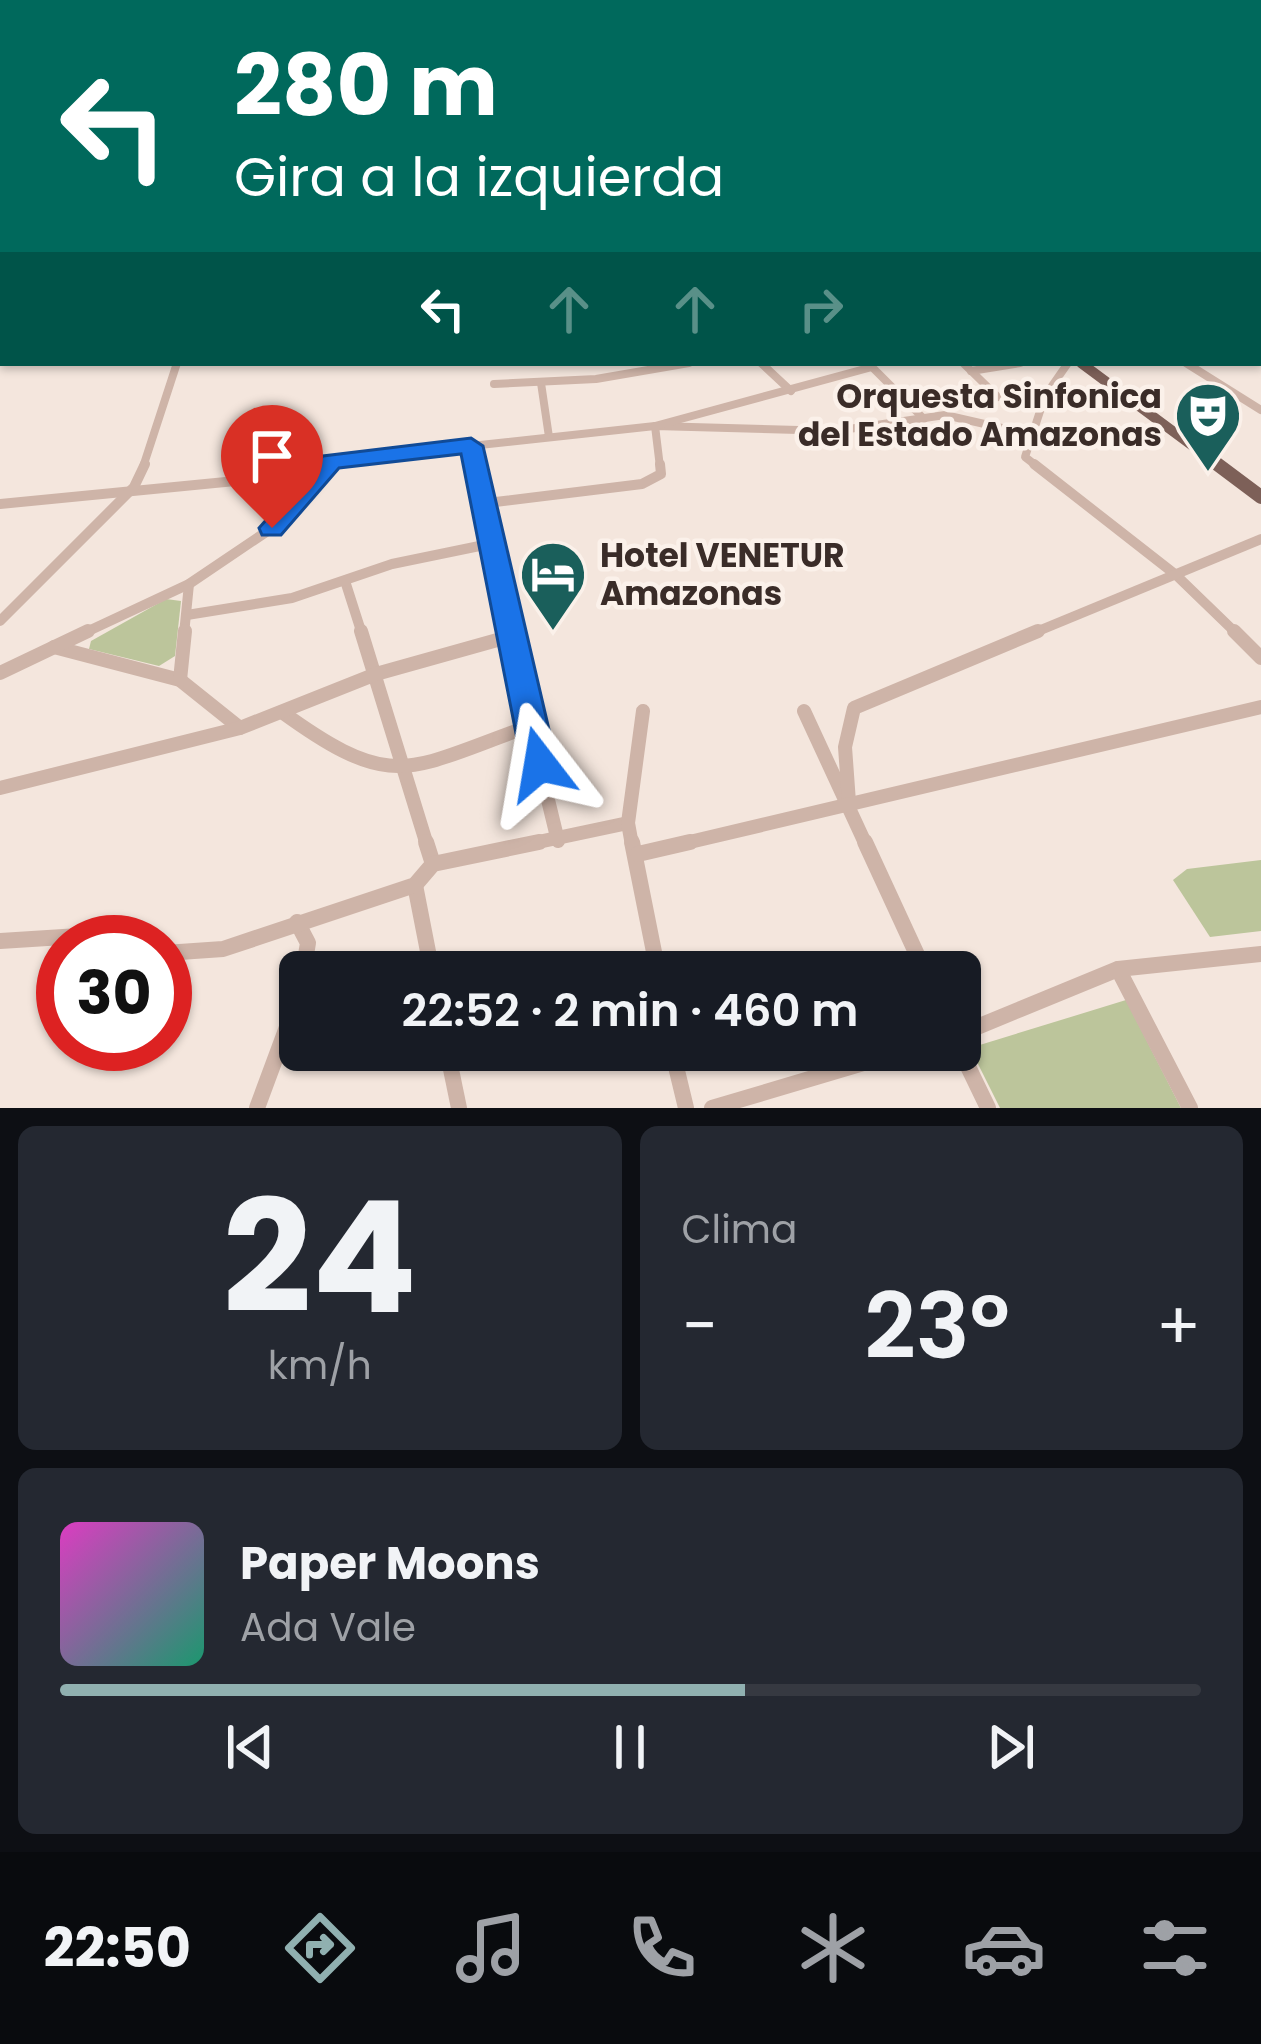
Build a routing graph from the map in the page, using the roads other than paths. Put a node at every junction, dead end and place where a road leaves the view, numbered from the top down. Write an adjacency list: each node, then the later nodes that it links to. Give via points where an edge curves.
1 (176, 366): 22 (street)
2 (667, 366): 11 (street)
3 (763, 366): 13 (street)
4 (867, 366): 13 (street)
5 (871, 366): 16 (street)
6 (1066, 366): 18 (street)
7 (1085, 366): 23 (main road)
8 (1097, 366): 23 (main road)
9 (1191, 366): 15 (street)
10 (967, 367): 14 (street, via 998,397)
11 (541, 383): 12 (street); 19 (street)
12 (494, 384)
13 (791, 391): 17 (street)
14 (966, 404)
15 (1261, 410)
16 (924, 419): 17 (street, via 835,431); 18 (street, via 966,416)
17 (655, 426): 19 (street); 24 (street, via 661,473 642,484)
18 (1028, 434): 28 (street, via 1023,448 1032,467)
19 (549, 437): 20 (street)
20 (471, 446): 21 (street, via 332,461); 24 (street)
21 (317, 473): 22 (street); 29 (street, via 272,528)
22 (134, 487): 25 (street); 32 (street)
23 (1261, 495)
24 (487, 503): 27 (street)
25 (0, 504)
26 (1261, 538): 28 (street)
27 (494, 543): 30 (street, via 392,564); 33 (street)
28 (1176, 574): 35 (street); 47 (street, via 854,708 845,747)
29 (189, 584): 31 (street); 34 (street)
30 (346, 584): 31 (street); 37 (street)
31 (188, 615): 38 (street)
32 (0, 621)
33 (508, 637): 37 (street); 43 (street)
34 (54, 647): 36 (street); 38 (street)
35 (1261, 658)
36 (0, 673)
37 (376, 674): 42 (street); 45 (street)
38 (181, 680): 44 (street)
39 (1261, 707): 47 (street)
40 (643, 711): 48 (street)
41 (804, 711): 47 (street)
42 (282, 712): 44 (street); 45 (street, via 340,755)
43 (530, 726): 45 (street); 49 (street)
44 (240, 728): 46 (street)
45 (403, 771): 51 (street)
46 (0, 788)
47 (849, 802): 50 (street); 60 (street)
48 (628, 823): 49 (street); 50 (street)
49 (558, 841): 51 (street)
50 (638, 854): 59 (street)
51 (433, 864): 52 (street)
52 (415, 885): 53 (street); 58 (street)
53 (297, 922): 56 (street, via 224,949); 57 (street)
54 (36, 938): 55 (street)
55 (0, 941)
56 (192, 951)
57 (307, 951)
58 (428, 951)
59 (654, 951)
60 (916, 951)
61 (1261, 954): 62 (street)
62 (1118, 970): 63 (street); 74 (street)
63 (981, 1025)
64 (279, 1049): 69 (street)
65 (452, 1071): 70 (street)
66 (677, 1071): 71 (street)
67 (836, 1071): 72 (street)
68 (970, 1071): 73 (street)
69 (257, 1108)
70 (459, 1108)
71 (686, 1108)
72 (712, 1108)
73 (988, 1108)
74 (1190, 1108)

